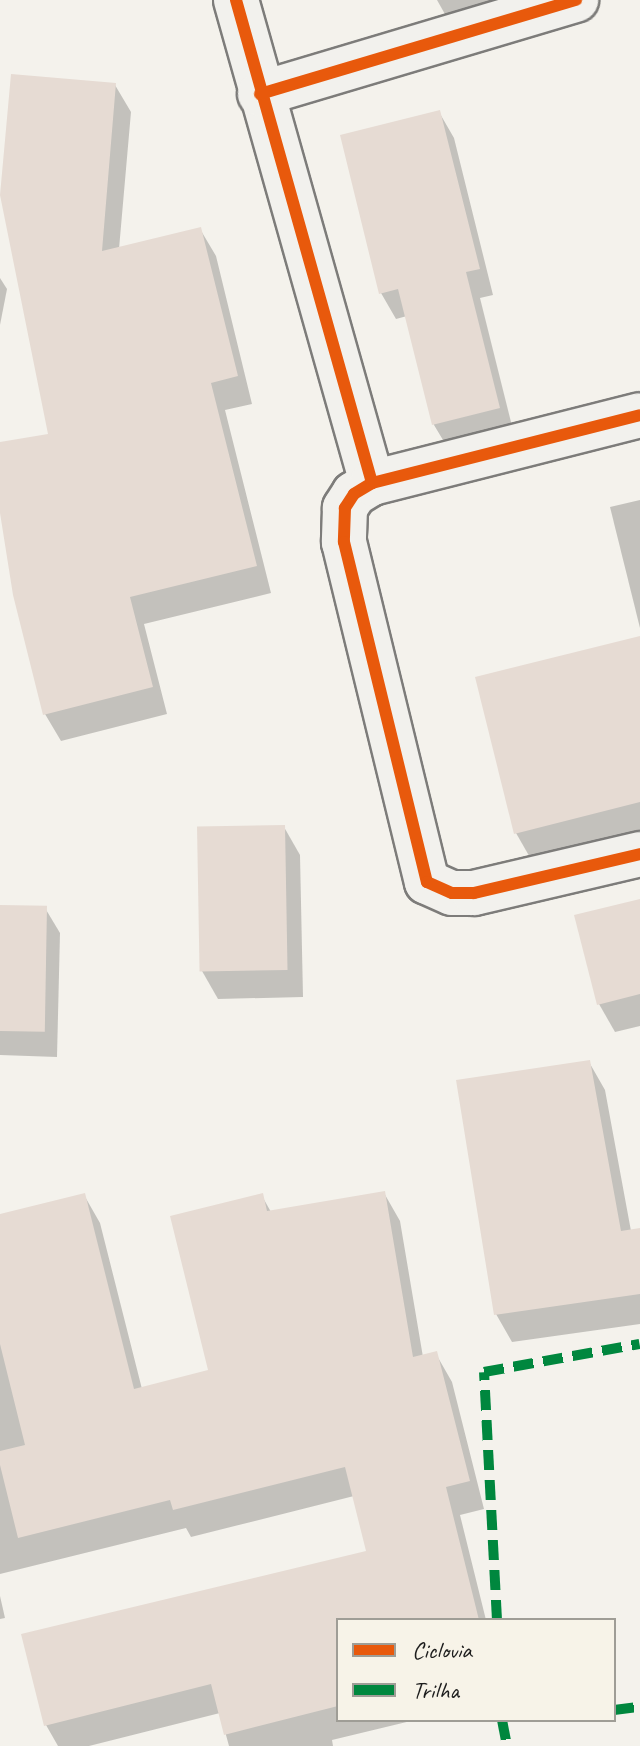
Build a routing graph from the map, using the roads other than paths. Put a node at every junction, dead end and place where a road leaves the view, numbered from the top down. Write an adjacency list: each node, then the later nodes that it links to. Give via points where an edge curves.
1 (236, 0): 3 (street)
2 (576, 0): 3 (street)
3 (260, 94): 5 (street)
4 (640, 415): 5 (street)
5 (372, 483): 6 (street, via 354,494 345,508 344,542 427,882 452,893 474,893)
6 (640, 854)

